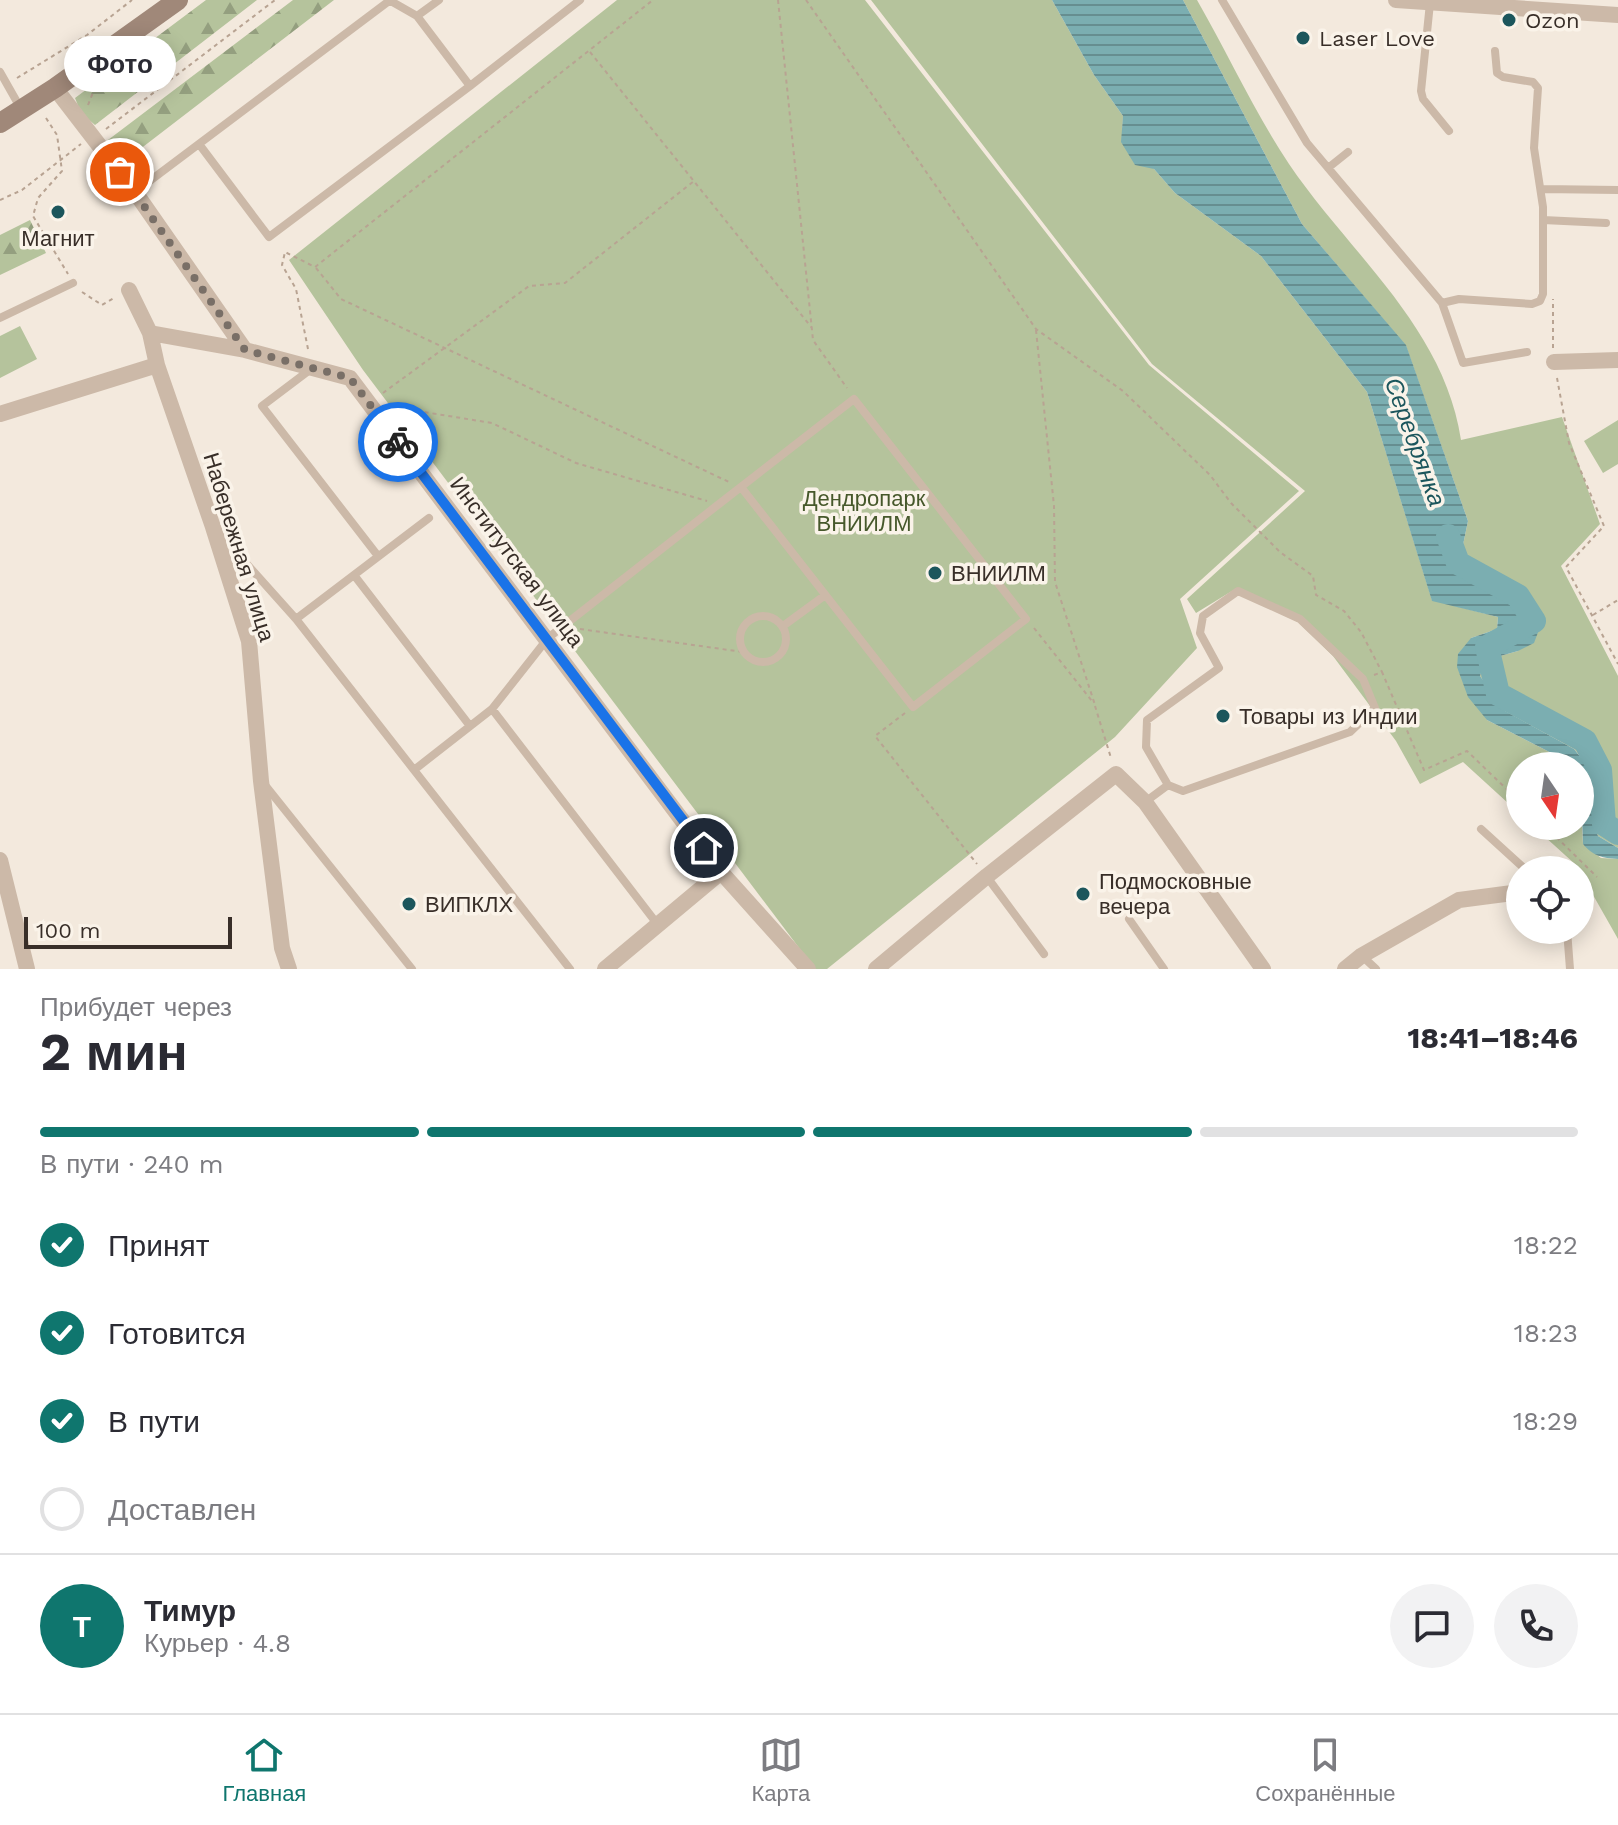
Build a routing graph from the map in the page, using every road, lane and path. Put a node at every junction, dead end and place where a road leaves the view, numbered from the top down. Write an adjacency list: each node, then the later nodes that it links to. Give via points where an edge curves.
1 (132, 0): 20 (path, via 87,35)
2 (178, 0): 22 (main road)
3 (275, 0): 27 (path)
4 (389, 0): 15 (lane); 30 (lane)
5 (439, 0): 15 (lane)
6 (580, 0): 21 (lane)
7 (653, 0): 16 (path)
8 (778, 0): 47 (path)
9 (806, 0): 48 (path)
10 (1222, 0): 33 (lane, via 1296,128)
11 (1396, 0): 12 (street)
12 (1430, 2): 13 (street); 28 (lane, via 1421,91)
13 (1498, 7): 14 (street)
14 (1618, 15)
15 (417, 16): 21 (lane)
16 (589, 51): 34 (path); 41 (path)
17 (1495, 51): 35 (lane, via 1497,73 1538,88 1534,148)
18 (113, 68): 23 (path)
19 (0, 72): 20 (lane)
20 (7, 83): 24 (lane)
21 (470, 86): 30 (lane, via 269,237)
22 (55, 88): 24 (main road); 37 (street)
23 (87, 104)
24 (21, 110): 26 (main road)
25 (46, 118): 32 (path, via 57,135)
26 (0, 123)
27 (105, 129)
28 (1449, 131)
29 (85, 141): 32 (path)
30 (199, 144): 37 (lane)
31 (1348, 152): 33 (lane)
32 (60, 160): 38 (path); 42 (path, via 62,171 38,198 33,216)
33 (1328, 168): 45 (lane)
34 (694, 181): 47 (path); 50 (path, via 565,283 529,286)
35 (1542, 189): 36 (lane); 39 (lane)
36 (1618, 190)
37 (135, 192): 51 (street)
38 (0, 200)
39 (1543, 220): 40 (lane); 45 (lane, via 1540,301)
40 (1606, 223)
41 (315, 267): 50 (path, via 341,299); 56 (path, via 285,252 282,265 296,289)
42 (73, 283): 43 (path, via 102,305); 46 (lane)
43 (129, 290): 49 (street, Набережная улица)
44 (1553, 297): 54 (path)
45 (1442, 303): 52 (lane, via 1463,363)
46 (0, 318)
47 (812, 329): 57 (path, via 813,340)
48 (1036, 329): 76 (path, via 1123,391 1280,552 1313,576 1316,595 1344,611); 78 (path, via 1054,506 1055,582)
49 (150, 333): 51 (street, Институтская улица); 55 (street, Набережная улица)
50 (444, 348): 58 (path); 60 (path)
51 (245, 350): 56 (street, Институтская улица)
52 (1527, 352)
53 (1618, 360): 54 (street)
54 (1554, 362): 68 (path, via 1569,443 1604,526 1566,567)
55 (157, 365): 59 (street); 63 (street, Набережная улица)
56 (312, 369): 58 (street, Институтская улица, via 350,378); 64 (lane, via 262,406)
57 (854, 399): 60 (lane); 70 (lane)
58 (369, 403): 61 (path, via 492,423 576,463); 73 (street, Институтская улица)
59 (0, 414)
60 (741, 487): 61 (lane); 66 (lane)
61 (719, 504): 71 (lane)
62 (429, 518): 64 (lane)
63 (213, 527): 69 (lane); 84 (street, Набережная улица, via 249,641)
64 (378, 556): 65 (lane)
65 (354, 575): 69 (lane); 81 (lane)
66 (824, 596): 72 (lane); 79 (lane)
67 (1618, 600): 68 (path)
68 (1592, 615): 75 (path)
69 (296, 619): 82 (lane)
70 (1026, 619): 78 (path); 79 (lane)
71 (563, 626): 73 (lane); 74 (path)
72 (783, 626): 74 (lane, via 768,616 750,619 740,634); 74 (lane, via 786,644 776,659 758,662)
73 (548, 638): 80 (lane); 92 (street, Институтская улица)
74 (743, 652)
75 (1618, 664)
76 (1382, 672): 77 (path); 86 (path, via 1424,770 1467,751)
77 (1363, 679): 85 (lane, via 1375,708 1350,732 1183,791); 85 (lane, via 1300,619 1238,591 1203,616 1200,633 1219,668 1147,720 1146,747)
78 (1095, 705): 83 (path)
79 (913, 707): 93 (path, via 875,736)
80 (492, 709): 81 (lane); 97 (lane)
81 (470, 726): 82 (lane)
82 (414, 770): 104 (lane)
83 (1116, 774): 87 (street); 93 (street)
84 (261, 781): 102 (street, Набережная улица); 103 (lane)
85 (1168, 785): 87 (lane)
86 (1506, 789)
87 (1145, 802): 109 (street)
88 (1481, 829): 90 (lane)
89 (1559, 840): 94 (path)
90 (1511, 856)
91 (0, 860): 101 (street)
92 (721, 872): 97 (street); 106 (street, Институтская улица)
93 (987, 876): 99 (lane); 107 (street)
94 (1597, 877)
95 (1506, 894): 100 (street, via 1459,900)
96 (1129, 919): 108 (lane)
97 (658, 925): 105 (street)
98 (1568, 944): 112 (lane)
99 (1044, 954)
100 (1361, 956): 110 (street); 111 (lane)
101 (27, 969)
102 (289, 969)
103 (412, 969)
104 (570, 969)
105 (605, 969)
106 (808, 969)
107 (876, 969)
108 (1164, 969)
109 (1263, 969)
110 (1345, 969)
111 (1376, 969)
112 (1570, 969)

